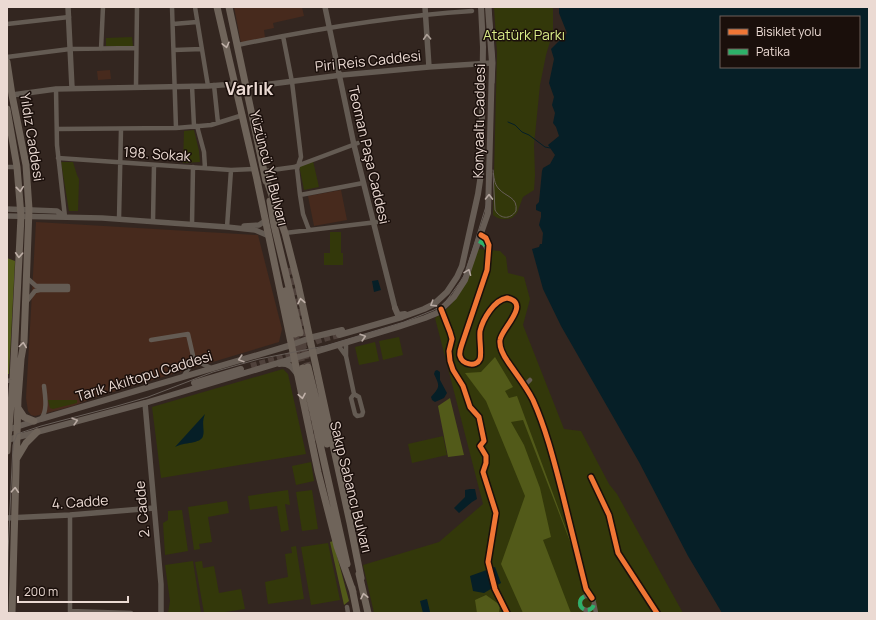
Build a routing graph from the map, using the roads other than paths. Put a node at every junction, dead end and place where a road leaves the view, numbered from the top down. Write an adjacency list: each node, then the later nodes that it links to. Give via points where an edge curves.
1 (68, 7): 14 (street)
2 (103, 7): 23 (street)
3 (136, 7): 21 (street)
4 (172, 7): 17 (street)
5 (195, 7): 15 (street)
6 (217, 7): 33 (main road, Yüzüncü Yıl Bulvarı, one-way to 33)
7 (229, 7): 20 (main road, Yüzüncü Yıl Bulvarı)
8 (325, 7): 18 (street, Teoman Paşa Caddesi)
9 (425, 7): 13 (street)
10 (481, 7): 29 (main road, Konyaaltı Caddesi)
11 (488, 7): 28 (main road, Konyaaltı Caddesi)
12 (472, 11): 13 (street)
13 (426, 14): 18 (street); 30 (street, one-way to 13)
14 (69, 17): 16 (street); 22 (street)
15 (198, 22): 17 (street); 24 (street)
16 (7, 24)
17 (173, 24): 25 (street)
18 (329, 27): 19 (street); 31 (street, Teoman Paşa Caddesi)
19 (283, 36): 20 (street); 32 (street)
20 (238, 45): 38 (main road, Yüzüncü Yıl Bulvarı)
21 (136, 48): 23 (street); 34 (street)
22 (70, 49): 23 (street); 26 (street); 40 (street)
23 (101, 49)
24 (202, 49): 25 (street); 37 (street)
25 (174, 50): 35 (street)
26 (7, 57)
27 (7, 62): 41 (main road, Yıldız Caddesi)
28 (492, 63): 29 (street, Piri Reis Caddesi); 78 (main road, Konyaaltı Caddesi, one-way to 28, via 489,208)
29 (483, 64): 30 (street, Piri Reis Caddesi); 76 (main road, Konyaaltı Caddesi, via 481,174)
30 (429, 67): 31 (street, Piri Reis Caddesi)
31 (338, 76): 32 (street, Piri Reis Caddesi); 49 (street, Teoman Paşa Caddesi)
32 (292, 82): 38 (street, Piri Reis Caddesi); 53 (street, via 301,157)
33 (235, 84): 37 (street); 43 (main road, Yüzüncü Yıl Bulvarı)
34 (136, 86): 35 (street); 40 (street)
35 (175, 86): 36 (street); 46 (street)
36 (192, 86): 37 (street); 45 (street)
37 (211, 86): 44 (street)
38 (247, 87): 60 (main road, Yüzüncü Yıl Bulvarı)
39 (56, 88): 40 (street); 41 (street); 47 (street)
40 (72, 88)
41 (12, 95): 65 (main road, Yıldız Caddesi, via 26,165)
42 (7, 109): 55 (main road, Yıldız Caddesi)
43 (243, 115): 44 (street); 58 (main road, Yüzüncü Yıl Bulvarı)
44 (218, 123): 45 (street)
45 (196, 126): 46 (street); 57 (street, via 204,152)
46 (176, 128): 48 (street)
47 (57, 129): 48 (street); 50 (street)
48 (121, 129): 51 (street)
49 (356, 144): 53 (street); 62 (street, Teoman Paşa Caddesi)
50 (58, 158): 51 (street, 198. Sokak); 67 (street)
51 (121, 162): 52 (street, 198. Sokak); 68 (street)
52 (154, 165): 56 (street, 198. Sokak); 69 (street)
53 (298, 165): 60 (street); 63 (street)
54 (7, 167): 55 (street)
55 (17, 167): 65 (main road, Yıldız Caddesi, one-way to 65)
56 (193, 167): 57 (street, 198. Sokak); 72 (street)
57 (205, 168): 59 (street, 198. Sokak)
58 (254, 169): 59 (street, 198. Sokak); 61 (main road, Yüzüncü Yıl Bulvarı)
59 (231, 170): 73 (street)
60 (265, 174): 75 (main road); 79 (main road); 85 (main road, Yüzüncü Yıl Bulvarı)
61 (257, 180): 70 (main road); 85 (main road, Yüzüncü Yıl Bulvarı)
62 (363, 183): 63 (street); 71 (street, Teoman Paşa Caddesi)
63 (300, 195): 74 (street, via 303,214)
64 (7, 209): 65 (street)
65 (25, 213): 66 (street); 67 (street, via 57,218); 80 (main road); 103 (main road, one-way to 103)
66 (7, 216)
67 (65, 216): 68 (street)
68 (119, 219): 69 (street)
69 (153, 221): 72 (street)
70 (266, 221): 73 (street, via 259,225); 77 (main road)
71 (375, 222): 74 (street); 82 (street, Teoman Paşa Caddesi)
72 (192, 224): 73 (street)
73 (227, 227): 77 (street, via 255,230)
74 (310, 230): 75 (street)
75 (285, 233): 87 (main road, one-way to 75)
76 (470, 234): 78 (main road); 83 (main road, one-way to 83, via 462,266 455,280 441,299)
77 (269, 236): 85 (main road)
78 (480, 238): 89 (main road, one-way to 78, via 437,313 454,297 463,283); 105 (street, via 488,251 487,270 460,355 467,364 478,362 483,322 500,301 507,298 512,300 516,304 516,311 501,334 500,350)
79 (289, 268)
80 (27, 278): 81 (main road); 81 (street, via 36,286 68,286 68,290 36,291)
81 (25, 302): 110 (main road, one-way to 81)
82 (394, 308): 83 (main road, via 399,315); 84 (main road, via 394,314)
83 (418, 311): 84 (main road)
84 (386, 321): 86 (main road); 87 (main road)
85 (294, 333): 90 (main road); 92 (main road, via 285,345)
86 (339, 335)
87 (309, 339): 90 (main road, Tarık Akıltopu Caddesi); 93 (main road)
88 (152, 340): 96 (street, via 188,334)
89 (346, 342): 91 (main road); 94 (street)
90 (292, 345): 92 (main road, Tarık Akıltopu Caddesi); 95 (main road)
91 (338, 345): 93 (main road); 94 (street)
92 (279, 348): 99 (main road, Tarık Akıltopu Caddesi, one-way to 99)
93 (312, 352): 95 (main road, Tarık Akıltopu Caddesi); 125 (main road)
94 (346, 356): 106 (street)
95 (294, 358): 97 (main road, Tarık Akıltopu Caddesi); 100 (main road)
96 (194, 360): 99 (street); 101 (street)
97 (267, 365): 100 (main road, via 286,364 292,367); 107 (main road, Tarık Akıltopu Caddesi)
98 (251, 366): 107 (main road, via 194,383)
99 (211, 368): 101 (main road, Tarık Akıltopu Caddesi)
100 (298, 376): 124 (main road, one-way to 124, via 318,472 337,546)
101 (183, 378): 111 (main road, Tarık Akıltopu Caddesi)
102 (530, 380): 105 (street)
103 (10, 381): 114 (main road)
104 (44, 386): 109 (street)
105 (525, 386): 126 (street, via 537,411 553,458)
106 (354, 394)
107 (158, 399): 108 (main road, Tarık Akıltopu Caddesi)
108 (145, 403): 115 (main road, Tarık Akıltopu Caddesi, one-way to 108); 121 (street, 2. Cadde)
109 (45, 406): 111 (street); 112 (street, via 43,416)
110 (18, 408): 112 (main road, via 24,418); 113 (main road)
111 (55, 414): 112 (main road, Tarık Akıltopu Caddesi)
112 (37, 420): 113 (main road, Tarık Akıltopu Caddesi)
113 (17, 426): 114 (main road, Tarık Akıltopu Caddesi); 116 (main road)
114 (8, 428): 117 (main road)
115 (37, 432): 116 (main road, Tarık Akıltopu Caddesi); 120 (main road, via 26,443)
116 (17, 437): 117 (main road, Tarık Akıltopu Caddesi); 120 (main road)
117 (7, 440): 119 (main road)
118 (316, 442): 124 (main road)
119 (7, 451)
120 (16, 460): 123 (main road, one-way to 120)
121 (154, 508): 122 (street, 4. Cadde); 135 (street, 2. Cadde)
122 (70, 515): 123 (street, 4. Cadde); 132 (street)
123 (10, 518): 133 (main road)
124 (348, 576): 127 (main road)
125 (360, 578): 127 (main road, Sakıp Sabancı Bulvarı, via 306,367); 138 (main road, Sakıp Sabancı Bulvarı, one-way to 125)
126 (586, 589): 128 (street); 129 (street)
127 (353, 592): 137 (main road, Sakıp Sabancı Bulvarı)
128 (583, 597): 129 (street, via 587,596); 131 (street, via 580,605)
129 (593, 600): 131 (street); 139 (street)
130 (347, 607): 136 (street)
131 (588, 611)
132 (70, 612): 134 (street)
133 (12, 613)
134 (131, 613)
135 (161, 613)
136 (348, 613)
137 (357, 613)
138 (368, 613)
139 (596, 613)

